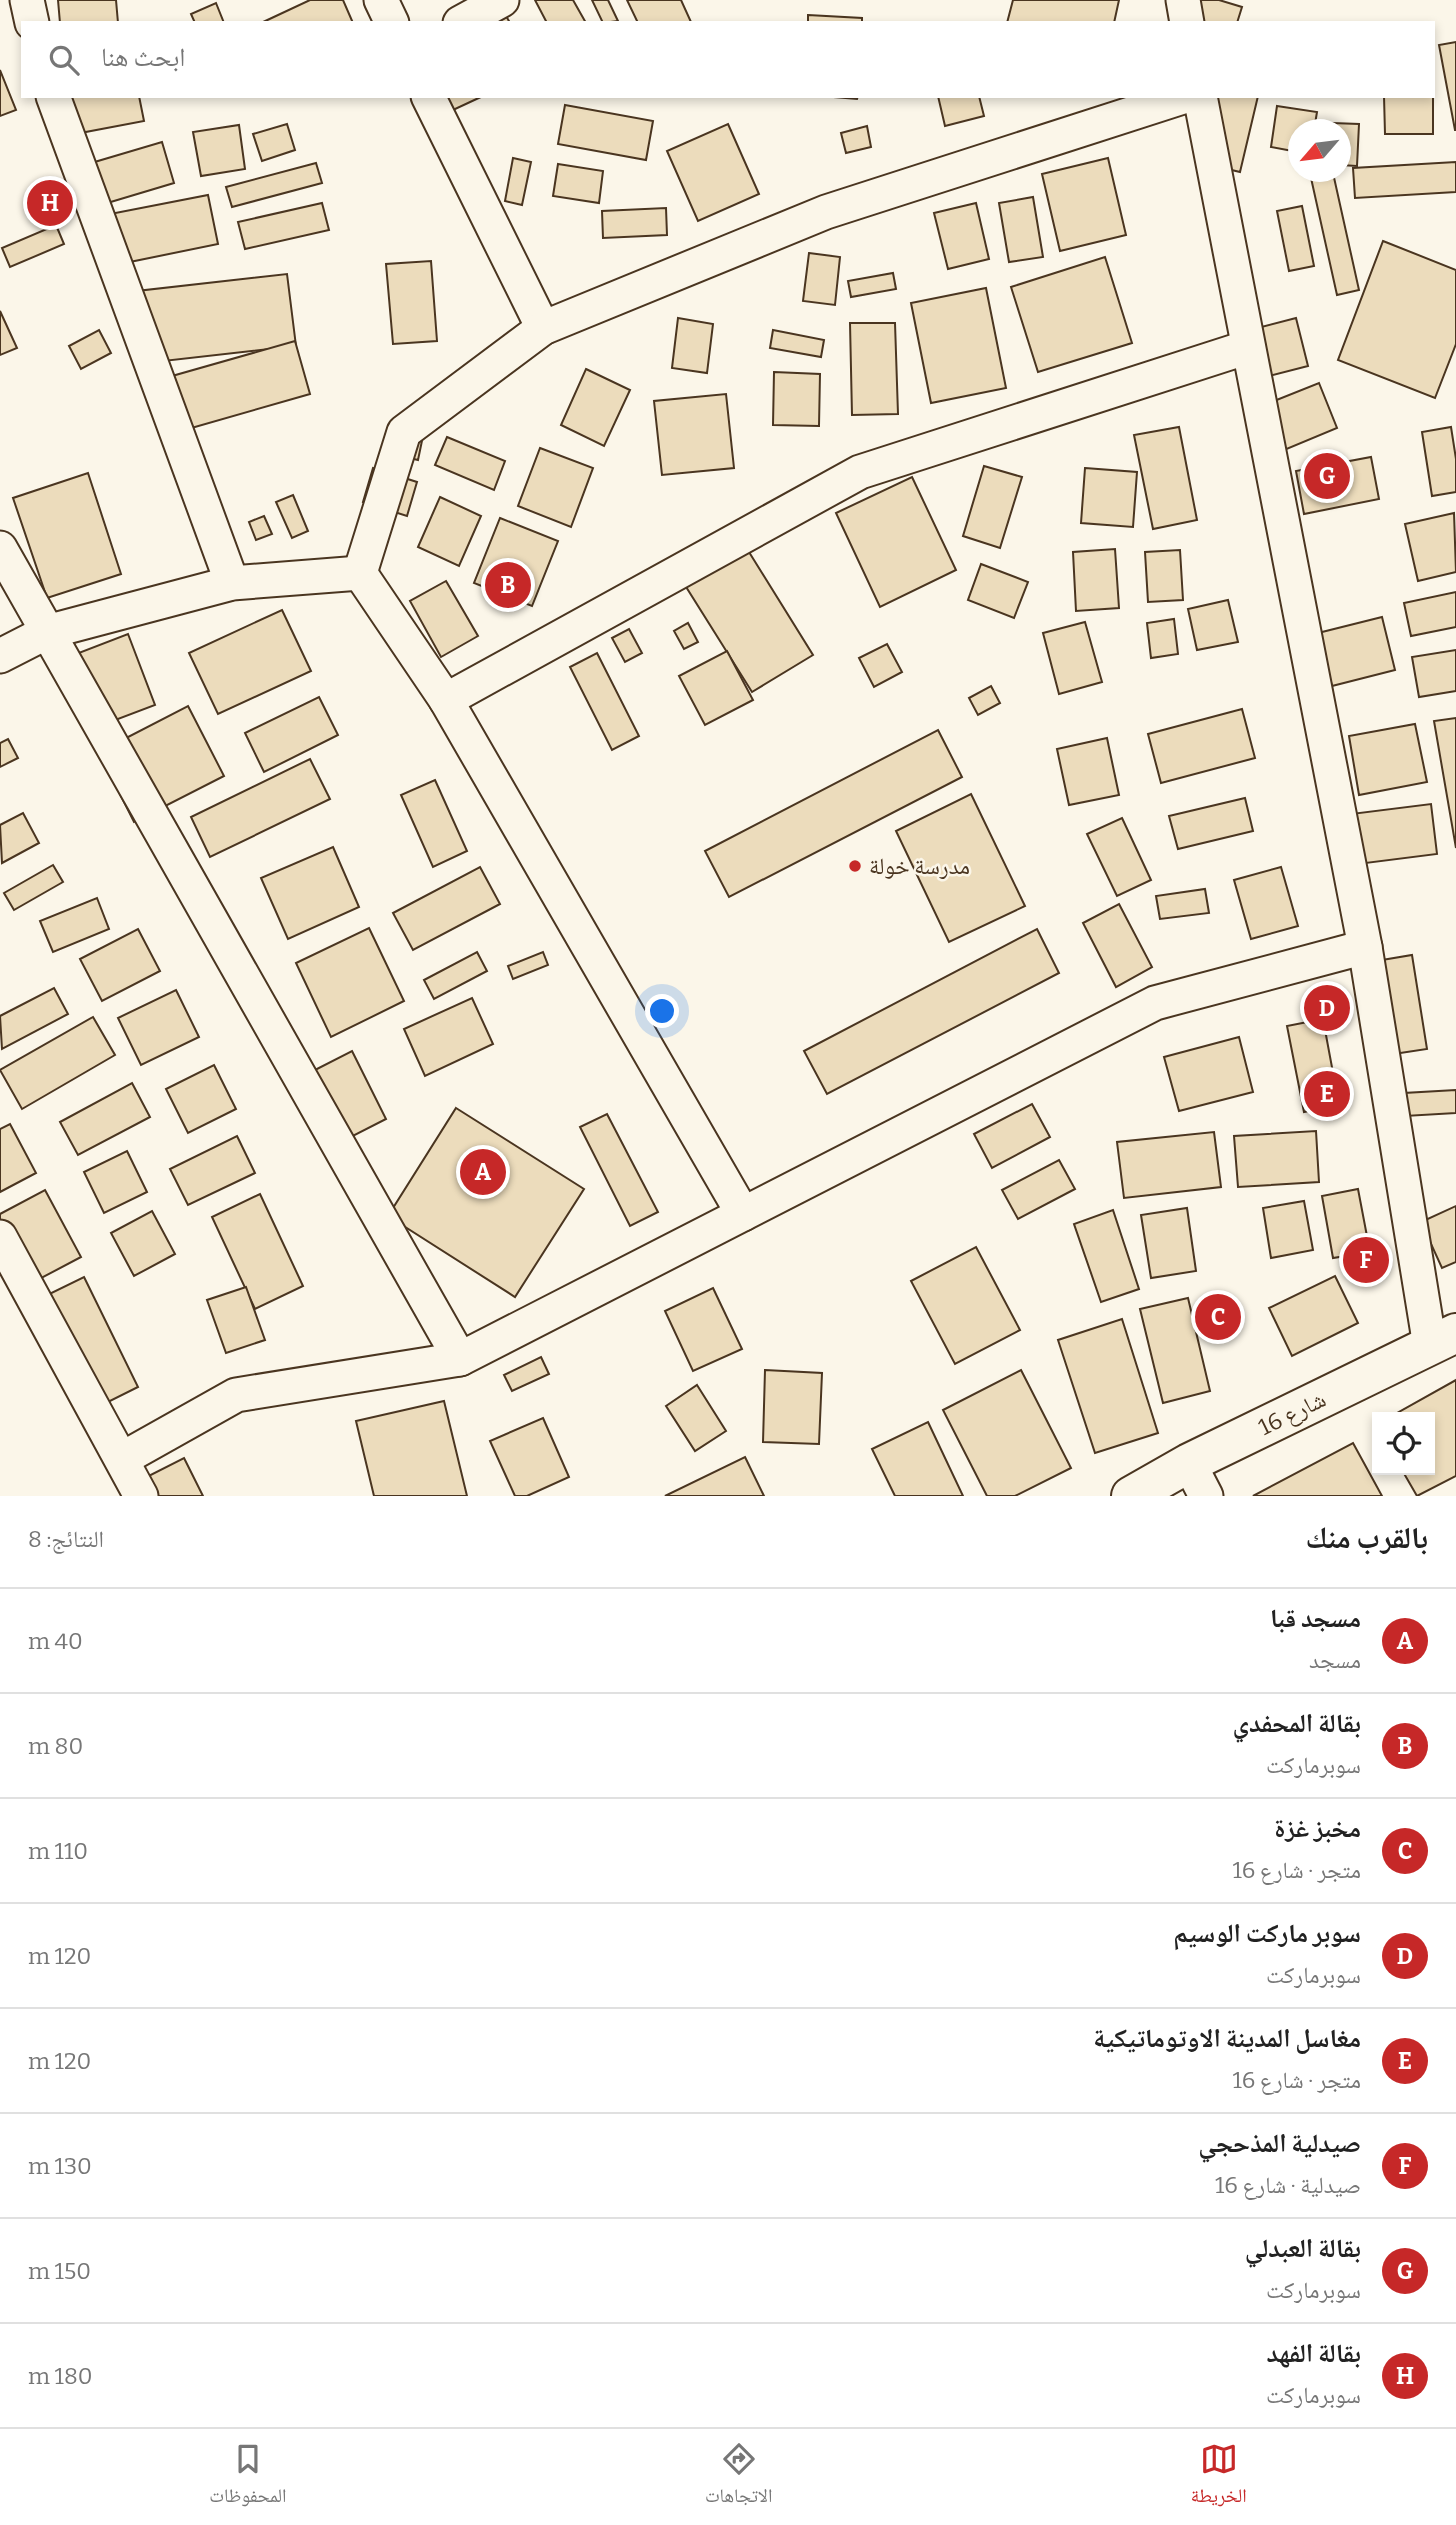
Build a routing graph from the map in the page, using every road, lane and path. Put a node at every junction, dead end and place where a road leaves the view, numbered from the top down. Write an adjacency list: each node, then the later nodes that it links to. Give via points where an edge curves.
1 (27, 0): 5 (street)
2 (381, 0): 6 (street)
3 (502, 0): 7 (street)
4 (1183, 0): 8 (street)
5 (32, 21)
6 (391, 21)
7 (464, 21)
8 (1187, 21)
9 (54, 98): 17 (street)
10 (429, 98): 13 (street)
11 (1180, 98): 13 (street, via 826,212)
12 (1200, 98): 14 (street)
13 (543, 328): 16 (street, via 404,432)
14 (1248, 347): 20 (street, via 860,472); 21 (street)
15 (0, 548): 18 (street)
16 (360, 573): 17 (street); 20 (street)
17 (232, 583): 18 (street)
18 (47, 632): 19 (street); 25 (street)
19 (0, 656)
20 (446, 700): 22 (street)
21 (1365, 947): 22 (street, via 1155,1003); 24 (street)
22 (743, 1214): 25 (street)
23 (0, 1237): 26 (street)
24 (1443, 1339): 27 (street, شارع 16)
25 (460, 1359): 26 (street, via 236,1395)
26 (122, 1459): 28 (street)
27 (1198, 1480): 29 (street, شارع 16)
28 (141, 1496)
29 (1131, 1496)

